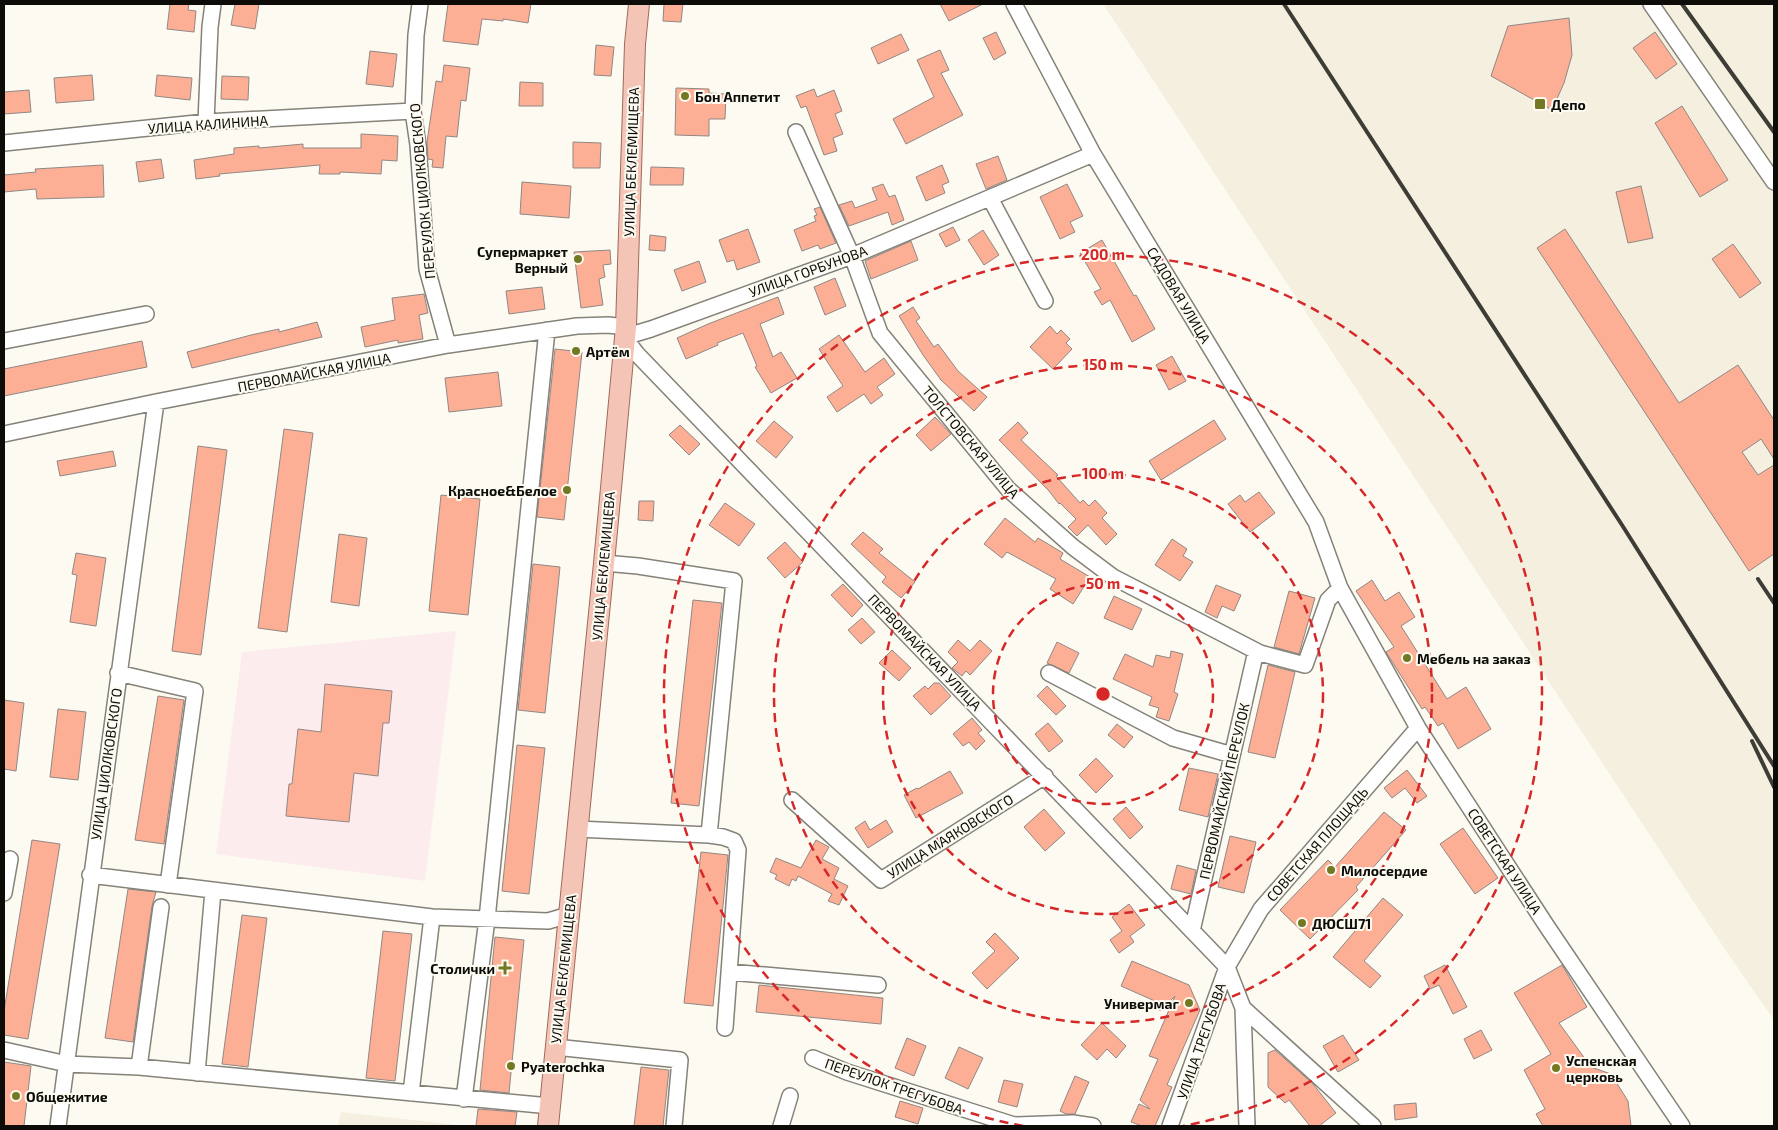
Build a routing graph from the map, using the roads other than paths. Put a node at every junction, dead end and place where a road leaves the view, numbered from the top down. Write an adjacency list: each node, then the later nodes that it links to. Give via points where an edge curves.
1 (213, 4): 7 (street)
2 (420, 4): 6 (street, ПЕРЕУЛОК ЦИОЛКОВСКОГО)
3 (639, 4): 17 (main road, УЛИЦА БЕКЛЕМИЩЕВА)
4 (1014, 4): 10 (street, САДОВАЯ УЛИЦА)
5 (1650, 4): 11 (street)
6 (413, 111): 7 (street, УЛИЦА КАЛИНИНА); 19 (street, ПЕРЕУЛОК ЦИОЛКОВСКОГО, via 427,269)
7 (206, 122): 9 (street, УЛИЦА КАЛИНИНА)
8 (796, 132): 13 (street, ТОЛСТОВСКАЯ УЛИЦА)
9 (4, 143)
10 (1094, 154): 12 (street, УЛИЦА ГОРБУНОВА); 23 (street, САДОВАЯ УЛИЦА, via 1316,522)
11 (1774, 182)
12 (990, 198): 13 (street, УЛИЦА ГОРБУНОВА); 14 (street)
13 (852, 256): 17 (street, УЛИЦА ГОРБУНОВА, via 651,329); 24 (street, ТОЛСТОВСКАЯ УЛИЦА, via 880,333 1008,489 1073,548 1113,577)
14 (1044, 301)
15 (146, 314): 18 (street)
16 (547, 330): 17 (street, ПЕРВОМАЙСКАЯ УЛИЦА, via 608,325); 19 (street, ПЕРВОМАЙСКАЯ УЛИЦА); 41 (street)
17 (625, 332): 22 (main road, УЛИЦА БЕКЛЕМИЩЕВА); 29 (street, ПЕРВОМАЙСКАЯ УЛИЦА, via 637,354)
18 (4, 340)
19 (448, 345): 20 (street, ПЕРВОМАЙСКАЯ УЛИЦА)
20 (156, 402): 21 (street, ПЕРВОМАЙСКАЯ УЛИЦА); 25 (street, УЛИЦА ЦИОЛКОВСКОГО)
21 (4, 434)
22 (604, 563): 31 (main road, УЛИЦА БЕКЛЕМИЩЕВА); 32 (street, via 734,581)
23 (1340, 588): 24 (street, ТОЛСТОВСКАЯ УЛИЦА, via 1328,600 1305,664); 27 (street, СОВЕТСКАЯ УЛИЦА)
24 (1256, 651): 28 (street, ПЕРВОМАЙСКИЙ ПЕРЕУЛОК)
25 (118, 673): 34 (street, УЛИЦА ЦИОЛКОВСКОГО); 35 (street, via 195,691)
26 (1049, 673): 28 (street, via 1173,738)
27 (1418, 728): 43 (street, СОВЕТСКАЯ ПЛОЩАДЬ, via 1261,909); 66 (street, СОВЕТСКАЯ УЛИЦА)
28 (1232, 755): 42 (street, ПЕРВОМАЙСКИЙ ПЕРЕУЛОК)
29 (1044, 776): 30 (street, УЛИЦА МАЯКОВСКОГО, via 882,880); 42 (street, ПЕРВОМАЙСКАЯ УЛИЦА)
30 (792, 800)
31 (577, 829): 32 (street); 39 (main road, УЛИЦА БЕКЛЕМИЩЕВА)
32 (709, 835): 44 (street, via 724,836 734,842 738,850)
33 (10, 859): 37 (street)
34 (90, 875): 35 (street); 51 (street, УЛИЦА ЦИОЛКОВСКОГО)
35 (168, 885): 36 (street)
36 (213, 891): 40 (street); 53 (street)
37 (4, 893)
38 (160, 907): 52 (street)
39 (569, 915): 41 (street, via 548,921); 48 (main road, УЛИЦА БЕКЛЕМИЩЕВА)
40 (432, 917): 41 (street); 54 (street)
41 (487, 919): 56 (street)
42 (1192, 931): 43 (street, ПЕРВОМАЙСКАЯ УЛИЦА)
43 (1227, 967): 46 (street, УЛИЦА ТРЕГУБОВА); 63 (street, УЛИЦА ТРЕГУБОВА)
44 (729, 972): 45 (street); 47 (street)
45 (878, 985)
46 (1243, 1008): 64 (street, УЛИЦА ТРЕГУБОВА); 65 (street)
47 (725, 1028)
48 (555, 1048): 57 (main road, УЛИЦА БЕКЛЕМИЩЕВА); 60 (street, via 680,1060)
49 (4, 1050): 51 (street)
50 (813, 1058): 62 (street, ПЕРЕУЛОК ТРЕГУБОВА, via 847,1072 1014,1125 1074,1123)
51 (67, 1064): 52 (street); 58 (street, УЛИЦА ЦИОЛКОВСКОГО)
52 (139, 1067): 53 (street)
53 (197, 1073): 54 (street)
54 (411, 1093): 56 (street)
55 (790, 1096): 61 (street)
56 (464, 1098): 57 (street)
57 (550, 1106): 59 (main road, УЛИЦА БЕКЛЕМИЩЕВА)
58 (58, 1126)
59 (548, 1126)
60 (674, 1126)
61 (781, 1126)
62 (1093, 1126)
63 (1170, 1126)
64 (1247, 1126)
65 (1373, 1126)
66 (1682, 1126)

